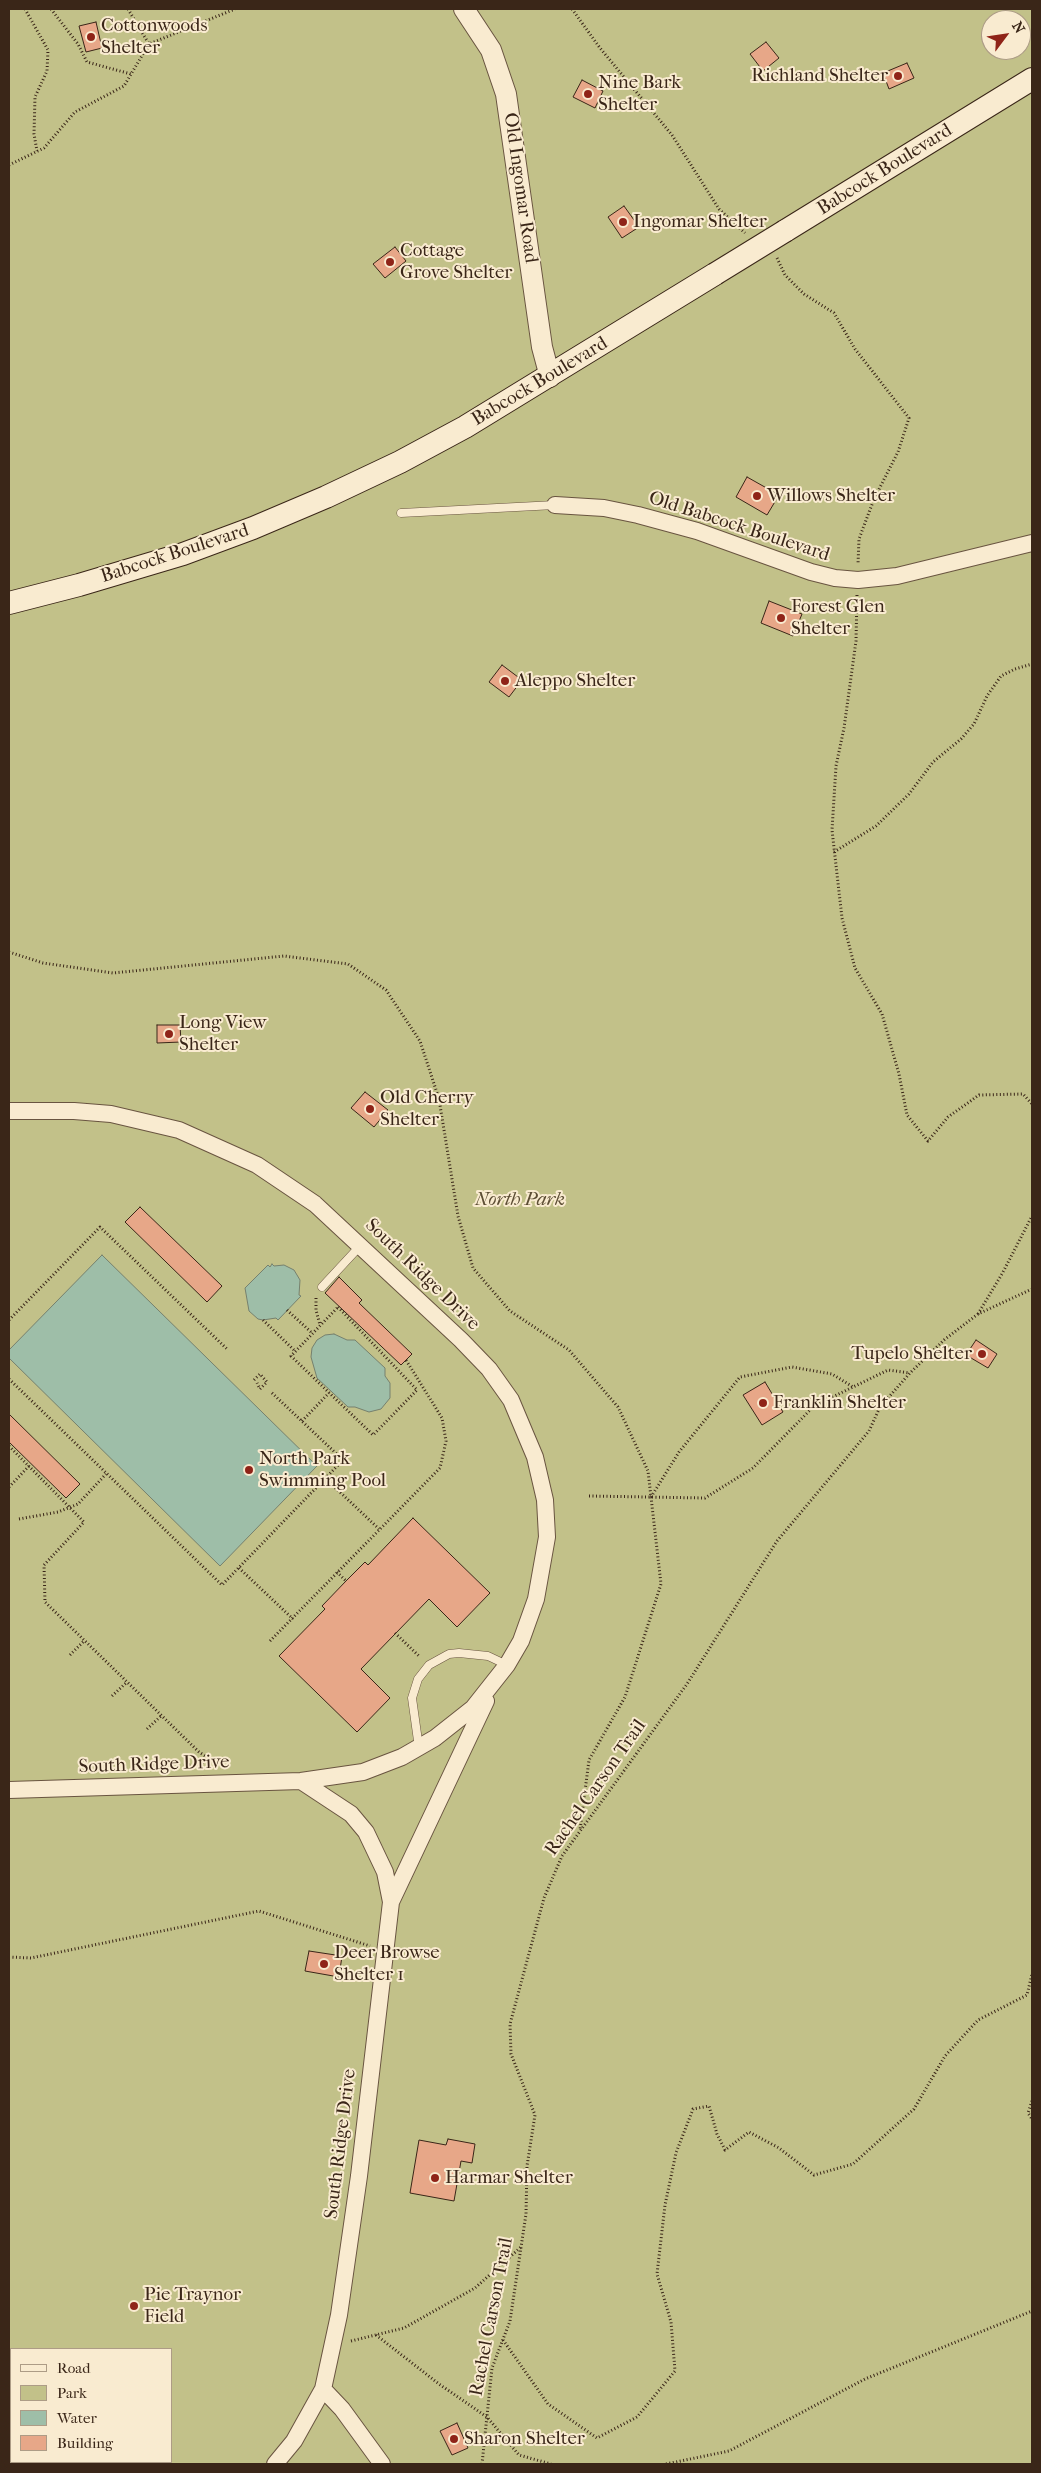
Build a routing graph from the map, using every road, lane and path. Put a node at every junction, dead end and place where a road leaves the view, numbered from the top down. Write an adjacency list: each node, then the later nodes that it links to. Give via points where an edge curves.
1 (25, 9): 10 (path, via 48,50 46,71 35,97)
2 (51, 9): 8 (path, via 78,44 87,62)
3 (128, 9): 7 (path)
4 (235, 9): 7 (path)
5 (464, 9): 14 (street, Old Ingomar Road, via 491,50 506,94 542,347)
6 (572, 9): 12 (path, via 672,135 719,209)
7 (149, 44): 8 (path)
8 (131, 74): 10 (path, via 124,86 75,112 44,148)
9 (1032, 78): 14 (main road, Babcock Boulevard, bridge)
10 (37, 151): 11 (path)
11 (9, 166)
12 (748, 235)
13 (776, 256): 18 (path, via 785,275 804,294 834,313 856,349 908,418 898,452 874,499 859,539)
14 (550, 376): 19 (main road, Babcock Boulevard, via 400,462 253,528 183,554)
15 (555, 505): 16 (lane, Old Babcock Boulevard); 18 (street, Old Babcock Boulevard, via 604,508 638,515 697,531 811,572)
16 (401, 513)
17 (1032, 543): 18 (street, Old Babcock Boulevard, via 897,576)
18 (858, 580): 21 (path, via 856,641 836,766 832,830)
19 (9, 603)
20 (1032, 664): 21 (path, via 1001,676 974,724 933,762 909,794 876,826)
21 (834, 852): 23 (path, via 842,918 855,968 882,1014 907,1116 928,1142 948,1116 979,1095 1023,1094)
22 (9, 952): 50 (path, via 43,963 113,973 284,956 348,964 386,990 420,1042 439,1098 458,1216 473,1268 510,1311 569,1350 618,1407 648,1471)
23 (1032, 1104)
24 (9, 1112): 26 (street, South Ridge Drive, via 110,1114 180,1130 257,1165 286,1183)
25 (1032, 1216): 30 (path)
26 (361, 1244): 27 (lane); 62 (street, South Ridge Drive, via 490,1369 511,1400 535,1457 545,1500 547,1537 536,1599 521,1641)
27 (322, 1287): 33 (path, via 316,1300)
28 (1032, 1288): 30 (path, Rachel Carson Trail)
29 (288, 1310): 34 (path)
30 (978, 1314): 38 (path, Rachel Carson Trail, via 944,1340)
31 (9, 1320): 35 (path, via 100,1227)
32 (263, 1320): 36 (path)
33 (320, 1325): 34 (path); 42 (path, via 338,1307 416,1390 373,1435)
34 (312, 1333): 36 (path)
35 (228, 1350)
36 (295, 1351): 42 (path, via 291,1356)
37 (406, 1360): 53 (path, via 442,1418 446,1441 444,1456 440,1468)
38 (910, 1373): 40 (path, via 888,1370); 73 (path, Rachel Carson Trail, via 880,1408 870,1431 778,1541 687,1684)
39 (9, 1379): 46 (path)
40 (853, 1387): 50 (path, via 814,1406 753,1468 705,1498); 50 (path, via 832,1374 792,1367 740,1377 679,1452)
41 (271, 1392): 43 (path)
42 (329, 1392): 43 (path)
43 (302, 1421): 47 (path, via 343,1460)
44 (9, 1446): 45 (path)
45 (30, 1465): 48 (path); 51 (path)
46 (106, 1474): 51 (path, via 78,1504); 54 (path, via 222,1585)
47 (326, 1478): 53 (path); 54 (path)
48 (9, 1487)
49 (589, 1496): 50 (path)
50 (651, 1498): 73 (path, via 661,1584 625,1697 589,1760)
51 (70, 1508): 52 (path); 59 (path, via 84,1522 44,1565 45,1602)
52 (19, 1519)
53 (380, 1529): 55 (path)
54 (239, 1568): 57 (path)
55 (337, 1572): 56 (path); 57 (path)
56 (346, 1581)
57 (293, 1619): 60 (path)
58 (396, 1633): 63 (path)
59 (84, 1640): 61 (path); 64 (path)
60 (270, 1641)
61 (70, 1655)
62 (507, 1664): 63 (lane, via 488,1656 459,1653 449,1654); 65 (street, South Ridge Drive)
63 (429, 1665): 69 (lane, via 418,1678 412,1698)
64 (127, 1682): 66 (path); 67 (path)
65 (493, 1685): 69 (street, South Ridge Drive, via 450,1728); 74 (street, South Ridge Drive)
66 (112, 1696)
67 (161, 1716): 68 (path); 70 (path, via 210,1759)
68 (146, 1730)
69 (419, 1748): 71 (street, South Ridge Drive, via 363,1772)
70 (183, 1765)
71 (301, 1781): 72 (street, South Ridge Drive); 74 (street, South Ridge Drive, via 351,1814 366,1832 385,1872)
72 (9, 1790)
73 (580, 1831): 80 (path, Rachel Carson Trail, via 562,1856 544,1898 510,2024 511,2054 535,2115 527,2166 526,2214)
74 (391, 1902): 75 (street, South Ridge Drive)
75 (386, 1951): 76 (path, via 259,1911 32,1958); 84 (street, South Ridge Drive, via 359,2176)
76 (9, 1958)
77 (1032, 1974): 83 (path, via 1027,1995 978,2020 945,2056 914,2109 853,2164 814,2175 779,2148 749,2132 725,2150 716,2134 709,2106 693,2109 676,2154 657,2274 671,2322 675,2371 637,2417 597,2438 548,2404)
78 (1032, 2101): 79 (path, via 1028,2114)
79 (1032, 2119)
80 (521, 2247): 82 (path, via 475,2288 404,2328); 83 (path, Rachel Carson Trail, via 510,2321)
81 (1032, 2311): 91 (path, via 865,2379 729,2451)
82 (376, 2335): 84 (path); 86 (path)
83 (503, 2339): 86 (path, Rachel Carson Trail, via 492,2368)
84 (333, 2344): 85 (street, South Ridge Drive)
85 (323, 2389): 87 (street, South Ridge Drive, via 294,2441); 88 (street)
86 (487, 2417): 89 (path, Rachel Carson Trail); 90 (path, via 519,2455)
87 (275, 2464)
88 (382, 2464)
89 (482, 2464)
90 (550, 2464)
91 (666, 2464)

